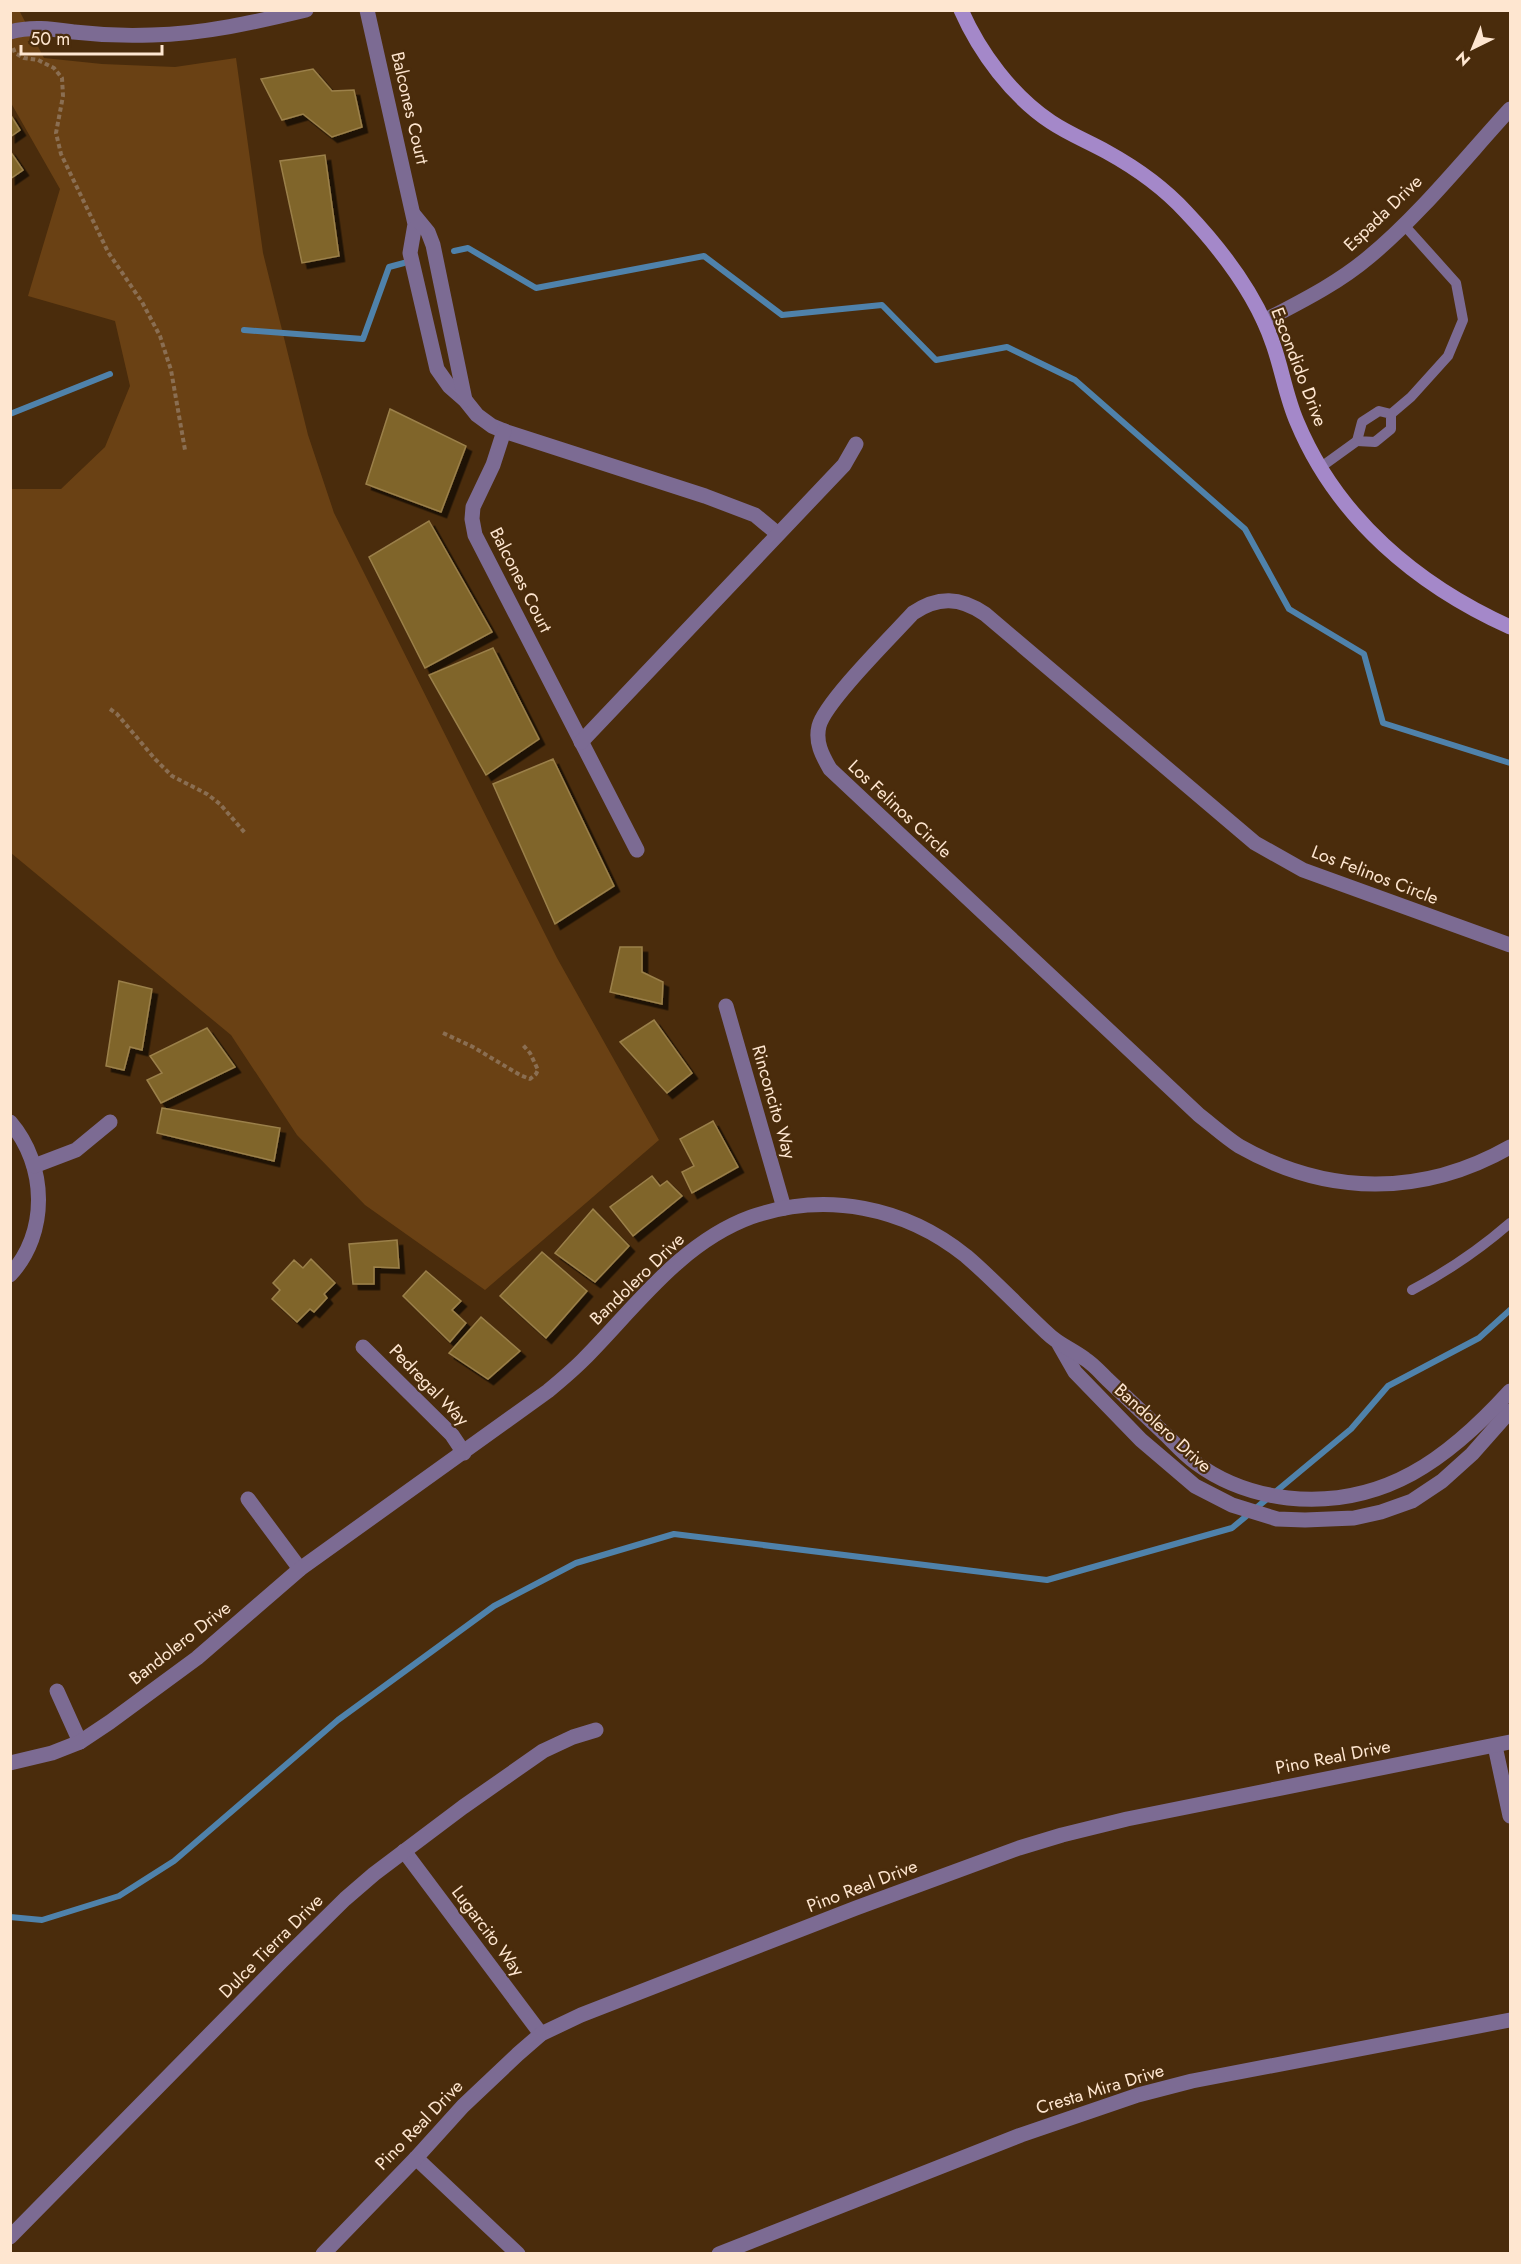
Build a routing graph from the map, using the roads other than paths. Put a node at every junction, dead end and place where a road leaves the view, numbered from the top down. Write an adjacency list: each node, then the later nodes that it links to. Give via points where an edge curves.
1 (306, 10): 4 (street, via 232,26 153,35 51,28)
2 (366, 10): 6 (street, Balcones Court)
3 (961, 10): 10 (street, Escondido Drive, via 979,44 1025,100 1052,122 1108,152 1172,196 1216,243)
4 (10, 32)
5 (1510, 109): 7 (street, Espada Drive)
6 (413, 215): 8 (street, Balcones Court, via 428,232); 9 (street, Balcones Court, via 415,231 410,253)
7 (1404, 225): 10 (street, Espada Drive, via 1327,288); 12 (lane, via 1456,283 1463,320 1448,356 1412,397)
8 (440, 273): 9 (street); 11 (street, Balcones Court)
9 (416, 280): 11 (street, Balcones Court, via 437,369 448,386)
10 (1263, 321): 16 (street, Escondido Drive, via 1297,422)
11 (465, 400): 13 (street, Balcones Court, via 477,415)
12 (1390, 414): 14 (lane, via 1379,411 1362,422); 14 (lane, via 1391,429 1375,442)
13 (504, 431): 17 (street, Balcones Court, via 705,496 755,515); 19 (street, Balcones Court, via 473,507 472,519 476,535)
14 (1357, 441): 16 (lane)
15 (856, 444): 17 (street, via 844,465)
16 (1321, 467): 18 (street, Escondido Drive, via 1364,526 1391,553 1448,595)
17 (778, 534): 19 (street)
18 (1510, 627)
19 (581, 742): 20 (street, Balcones Court)
20 (637, 850)
21 (1510, 945): 25 (street, Los Felinos Circle, via 1303,870 1272,854 985,614 966,603 947,600 926,605 913,614 831,703 819,723 818,743 830,769 1199,1115 1236,1144 1295,1172 1369,1185 1402,1184 1450,1174)
22 (726, 1006): 27 (street, Rinconcito Way)
23 (10, 1122): 26 (street)
24 (110, 1122): 26 (street, via 76,1149)
25 (1510, 1147)
26 (34, 1166): 29 (street, via 39,1208 35,1231 28,1251)
27 (784, 1208): 31 (street, Bandolero Drive, via 833,1204 883,1212 909,1221 966,1257); 35 (street, Bandolero Drive, via 720,1231 703,1242 611,1328 583,1361)
28 (1510, 1224): 30 (lane, via 1480,1250)
29 (10, 1275)
30 (1412, 1290)
31 (1059, 1344): 33 (street, Bandolero Drive, via 1085,1358 1194,1462 1236,1486 1269,1496 1334,1499 1365,1494 1405,1478 1424,1468 1487,1417); 34 (street, Bandolero Drive, via 1075,1372 1141,1440 1195,1486 1232,1505 1276,1519 1354,1518 1412,1501 1431,1490 1472,1454)
32 (363, 1347): 35 (street, Pedregal Way, via 452,1435)
33 (1510, 1391)
34 (1510, 1411)
35 (464, 1453): 37 (street, Bandolero Drive)
36 (248, 1498): 37 (street)
37 (300, 1569): 40 (street, Bandolero Drive, via 197,1658)
38 (57, 1691): 40 (street)
39 (596, 1730): 45 (street, Dulce Tierra Drive, via 543,1751)
40 (80, 1742): 43 (street, Bandolero Drive, via 52,1754)
41 (1510, 1742): 42 (street, Pino Real Drive)
42 (1495, 1746): 44 (street); 47 (street, Pino Real Drive, via 1127,1819 1029,1845 606,2004)
43 (10, 1763)
44 (1510, 1816)
45 (404, 1851): 47 (street, Lugarcito Way); 49 (street, Dulce Tierra Drive, via 345,1899)
46 (1510, 2020): 52 (street, Cresta Mira Drive, via 1192,2081 1138,2095 1039,2128)
47 (541, 2034): 48 (street, Pino Real Drive, via 463,2106)
48 (416, 2158): 50 (street, Pino Real Drive); 51 (street)
49 (10, 2237)
50 (323, 2253)
51 (518, 2253)
52 (718, 2253)

